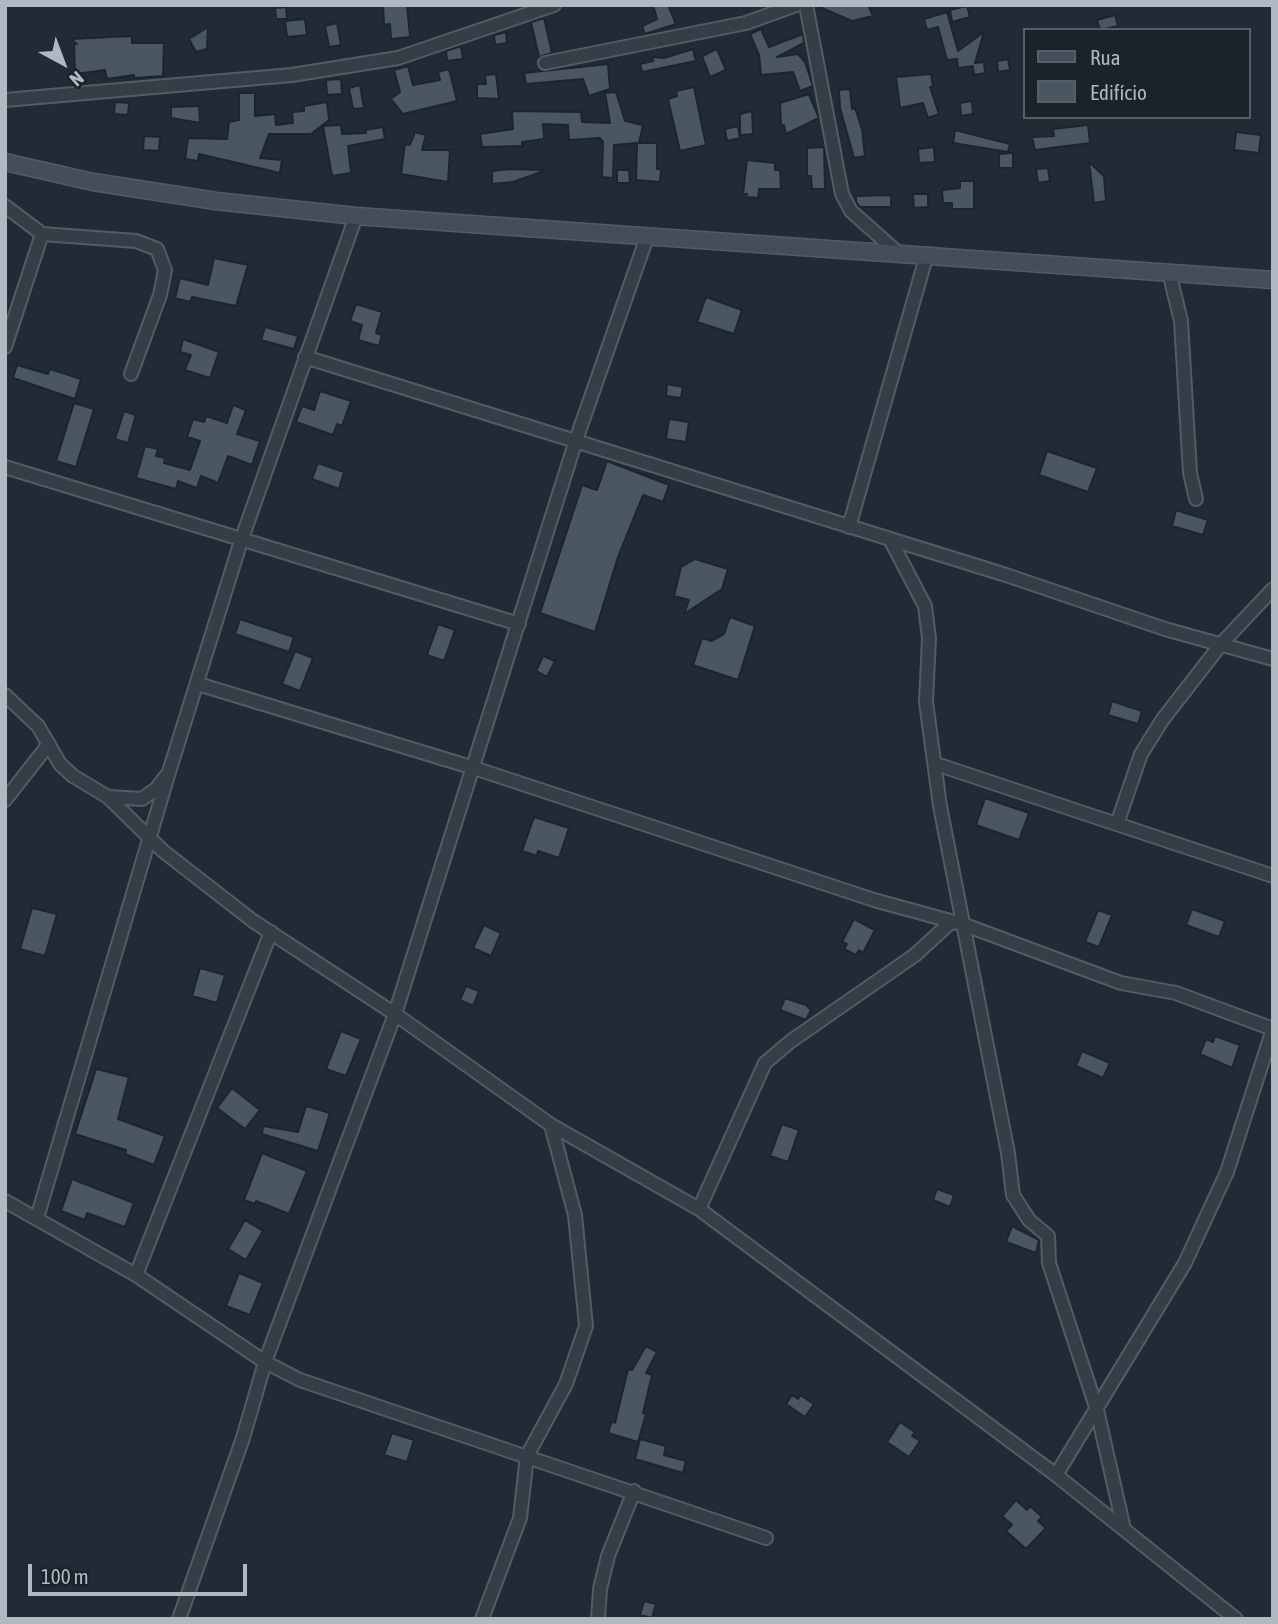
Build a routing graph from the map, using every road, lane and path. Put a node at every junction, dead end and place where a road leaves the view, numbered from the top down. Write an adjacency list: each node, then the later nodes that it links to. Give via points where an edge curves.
1 (554, 5): 5 (street, via 397,58 292,75)
2 (796, 5): 4 (street, via 746,23)
3 (806, 5): 11 (street, via 842,194 851,211)
4 (545, 62)
5 (5, 100)
6 (5, 162): 8 (main road, via 106,185)
7 (5, 206): 9 (street)
8 (356, 216): 10 (main road); 16 (street)
9 (42, 234): 15 (street); 17 (street, via 136,241 157,250 165,270 160,295)
10 (647, 237): 11 (main road); 18 (street)
11 (898, 253): 12 (main road)
12 (927, 254): 13 (main road); 21 (street)
13 (1169, 272): 14 (main road); 20 (street, via 1181,321 1190,473)
14 (1273, 280)
15 (5, 347)
16 (305, 357): 18 (street); 23 (street)
17 (131, 374)
18 (576, 440): 21 (street); 25 (street)
19 (5, 467): 23 (street)
20 (1196, 499)
21 (849, 527): 22 (street)
22 (890, 539): 26 (street, via 1164,629); 31 (street, via 925,606 929,648 926,702)
23 (241, 541): 25 (street); 28 (street)
24 (1273, 589): 26 (street)
25 (519, 624): 32 (street)
26 (1222, 643): 27 (street); 36 (street, via 1141,754)
27 (1273, 659)
28 (198, 684): 32 (street); 33 (street)
29 (5, 695): 30 (street, via 38,726)
30 (49, 744): 34 (street, via 73,776); 35 (street)
31 (936, 764): 36 (street); 40 (street, via 940,806)
32 (474, 768): 39 (street); 42 (street)
33 (169, 772): 34 (street, via 142,799); 37 (street)
34 (108, 797): 37 (street)
35 (5, 800)
36 (1116, 824): 38 (street)
37 (151, 839): 41 (street); 46 (street)
38 (1273, 876)
39 (951, 922): 40 (street); 45 (street, via 915,955 765,1063)
40 (965, 925): 49 (street, via 1013,1195 1029,1220 1048,1236 1049,1263); 49 (street, via 1121,983 1176,993 1273,1029 1222,1183 1185,1263)
41 (271, 932): 42 (street); 47 (street)
42 (395, 1014): 43 (street); 48 (street)
43 (551, 1125): 45 (street); 50 (street, via 575,1215 586,1326 566,1384)
44 (5, 1201): 46 (street)
45 (699, 1209): 51 (street)
46 (37, 1218): 47 (street)
47 (136, 1275): 48 (street)
48 (265, 1362): 50 (street, via 300,1380); 55 (street)
49 (1097, 1410): 51 (street); 53 (street)
50 (527, 1456): 52 (street); 56 (street, via 520,1518)
51 (1056, 1475): 53 (street)
52 (634, 1491): 54 (street); 57 (street, via 608,1556)
53 (1124, 1529): 58 (street)
54 (765, 1538)
55 (179, 1619)
56 (482, 1619)
57 (598, 1619)
58 (1236, 1619)

